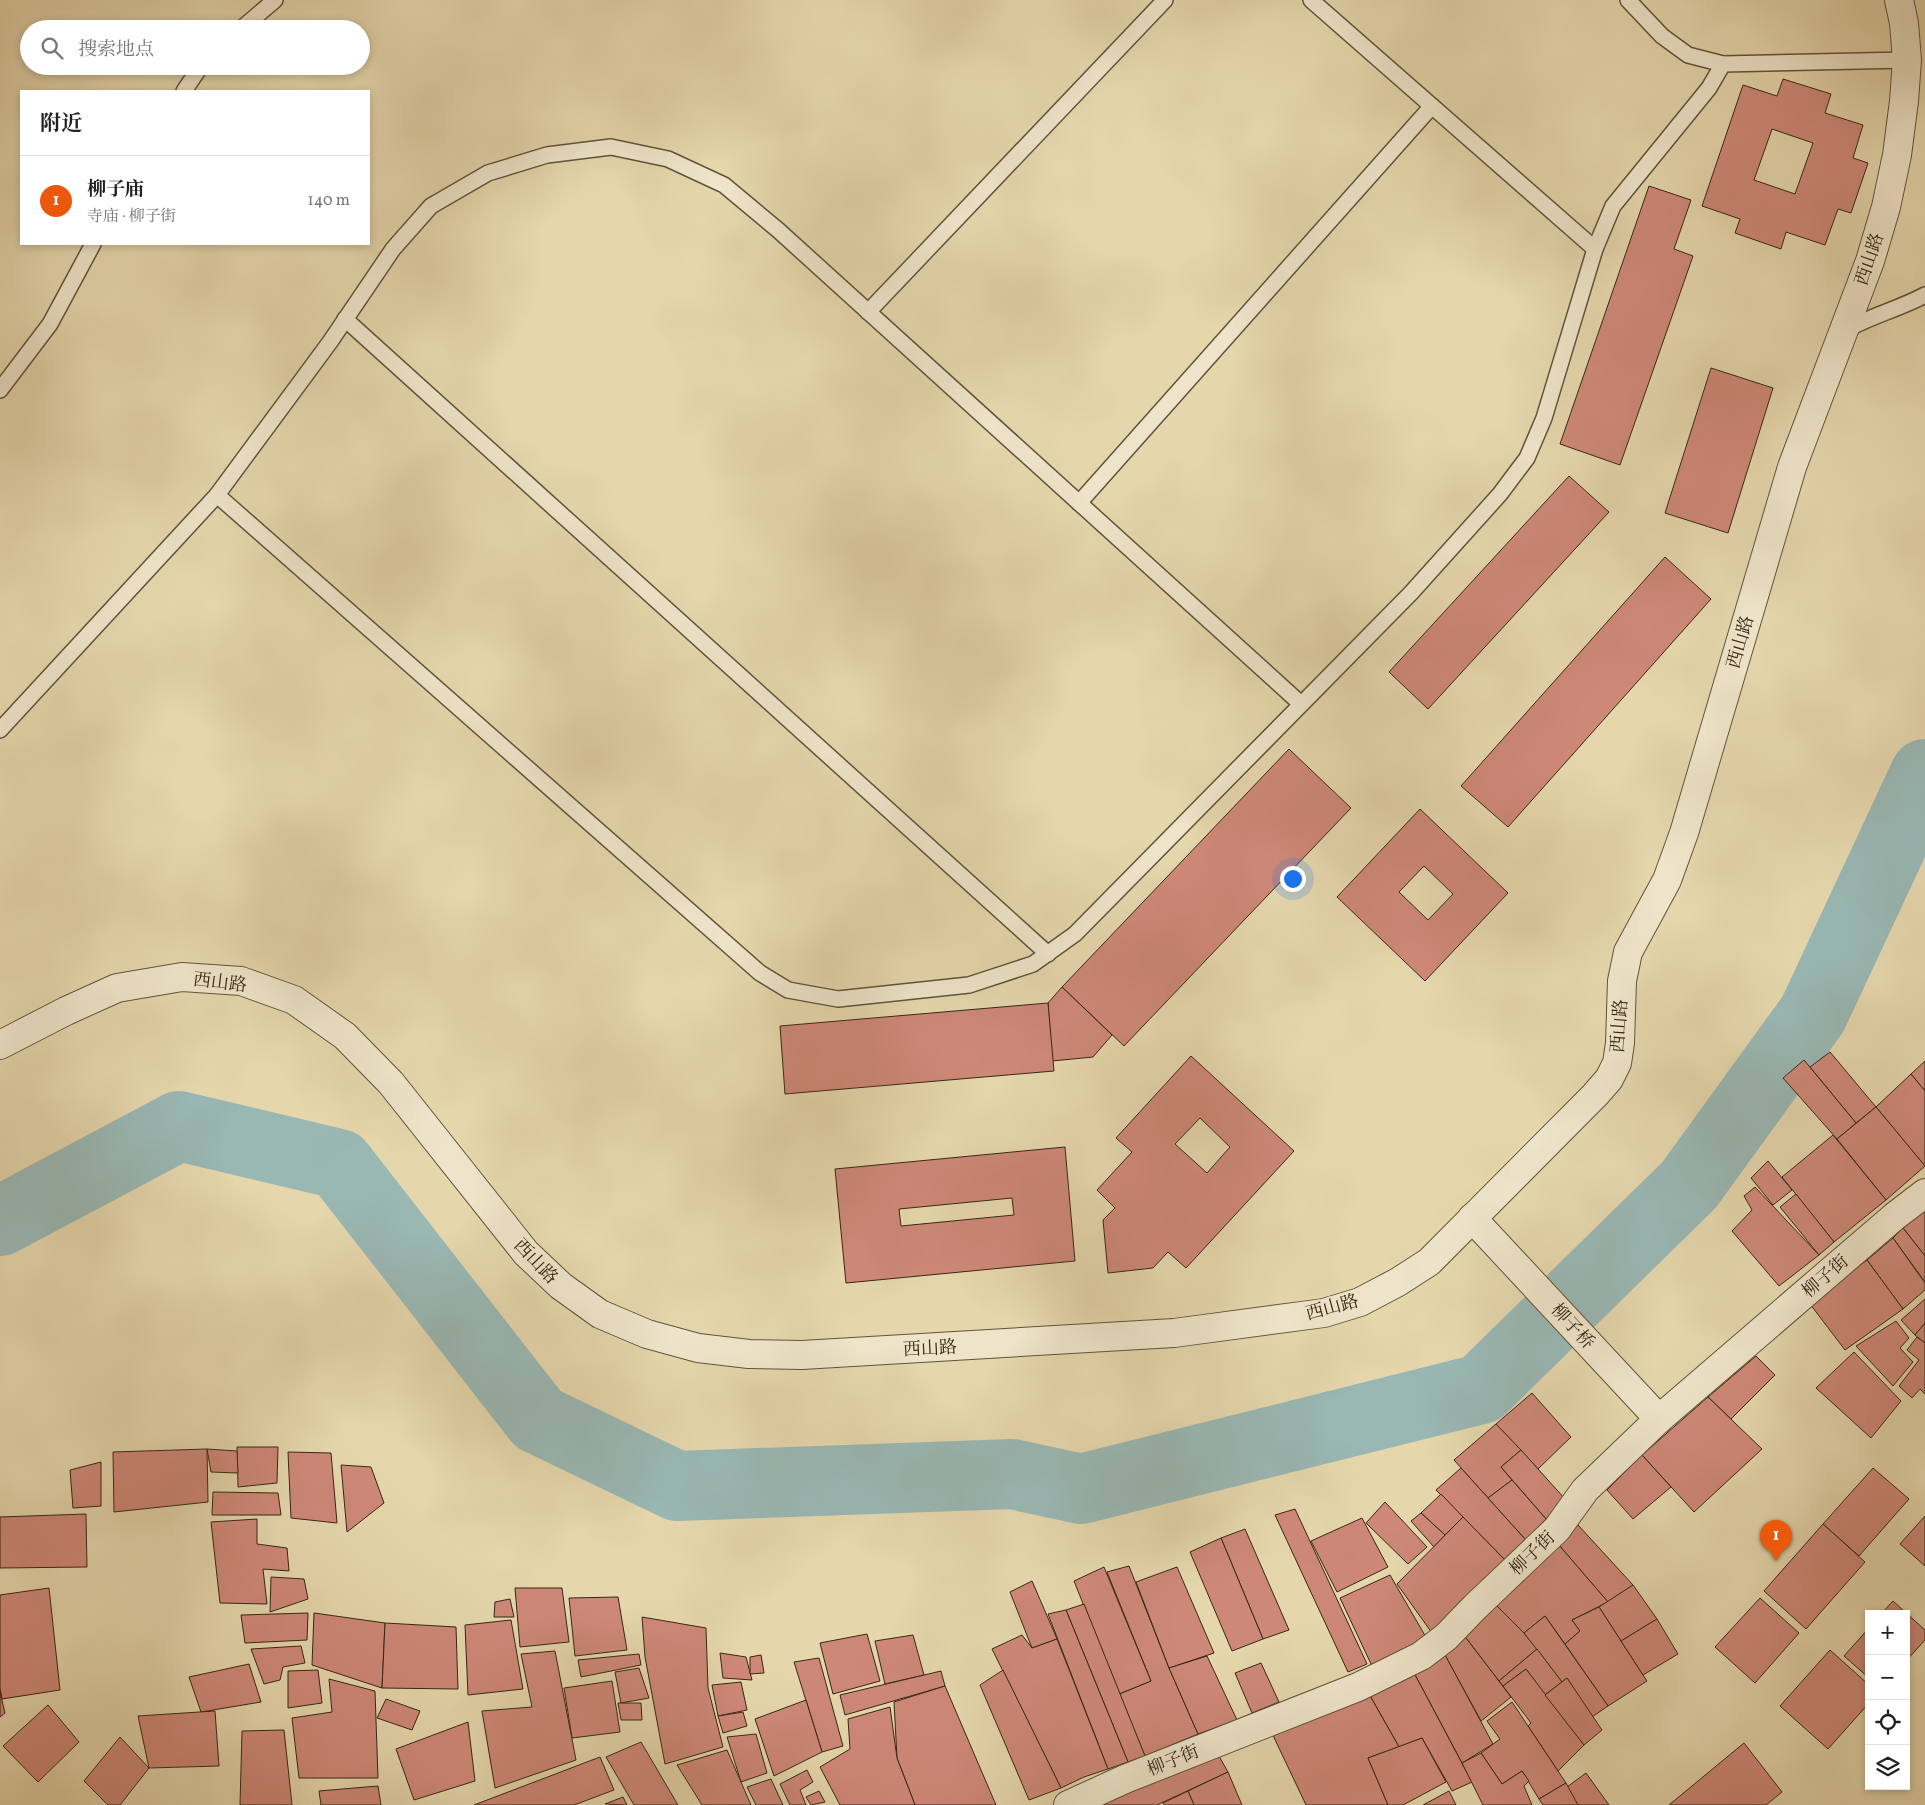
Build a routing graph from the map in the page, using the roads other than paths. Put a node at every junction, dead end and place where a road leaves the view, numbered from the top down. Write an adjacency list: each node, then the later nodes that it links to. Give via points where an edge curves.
1 (275, 0): 6 (lane)
2 (1164, 0): 15 (lane)
3 (1311, 0): 11 (lane)
4 (1628, 0): 8 (lane, via 1662,36 1688,54)
5 (1899, 0): 7 (street, 西山路)
6 (252, 20)
7 (1907, 60): 8 (lane); 17 (street, 西山路, via 1897,155 1886,207)
8 (1723, 64): 13 (lane, via 1709,88 1613,206)
9 (195, 75): 10 (lane)
10 (185, 90)
11 (1432, 106): 13 (lane); 20 (lane)
12 (92, 245): 18 (lane, via 50,324)
13 (1594, 249): 21 (lane, via 1544,418 1527,458 1500,494 1411,593)
14 (1925, 295): 17 (lane)
15 (868, 312): 16 (lane, via 724,185 668,159 611,147 547,154 488,173 431,206 393,249); 20 (lane)
16 (345, 319): 19 (lane); 23 (lane)
17 (1844, 331): 26 (street, 西山路, via 1792,466 1684,833 1667,880 1628,952 1622,981 1617,1063 1595,1095)
18 (0, 390)
19 (217, 495): 22 (lane); 23 (lane, via 760,973 788,990 838,998 969,985 1033,964)
20 (1079, 503): 21 (lane)
21 (1301, 704): 23 (lane, via 1075,934)
22 (0, 730)
23 (1048, 954)
24 (0, 1045): 26 (street, 西山路, via 117,988 182,977 241,981 294,1000 345,1036 391,1083 526,1253 561,1286 600,1314 647,1334 698,1348 723,1351 802,1355 1174,1334 1324,1312 1360,1302 1398,1282 1429,1262)
25 (1925, 1193): 27 (street, 柳子街)
26 (1472, 1218): 27 (street, 柳子桥)
27 (1659, 1419): 28 (street, 柳子街, via 1585,1490 1557,1529 1446,1637 1421,1656 1358,1687 1125,1779)
28 (1068, 1805)

